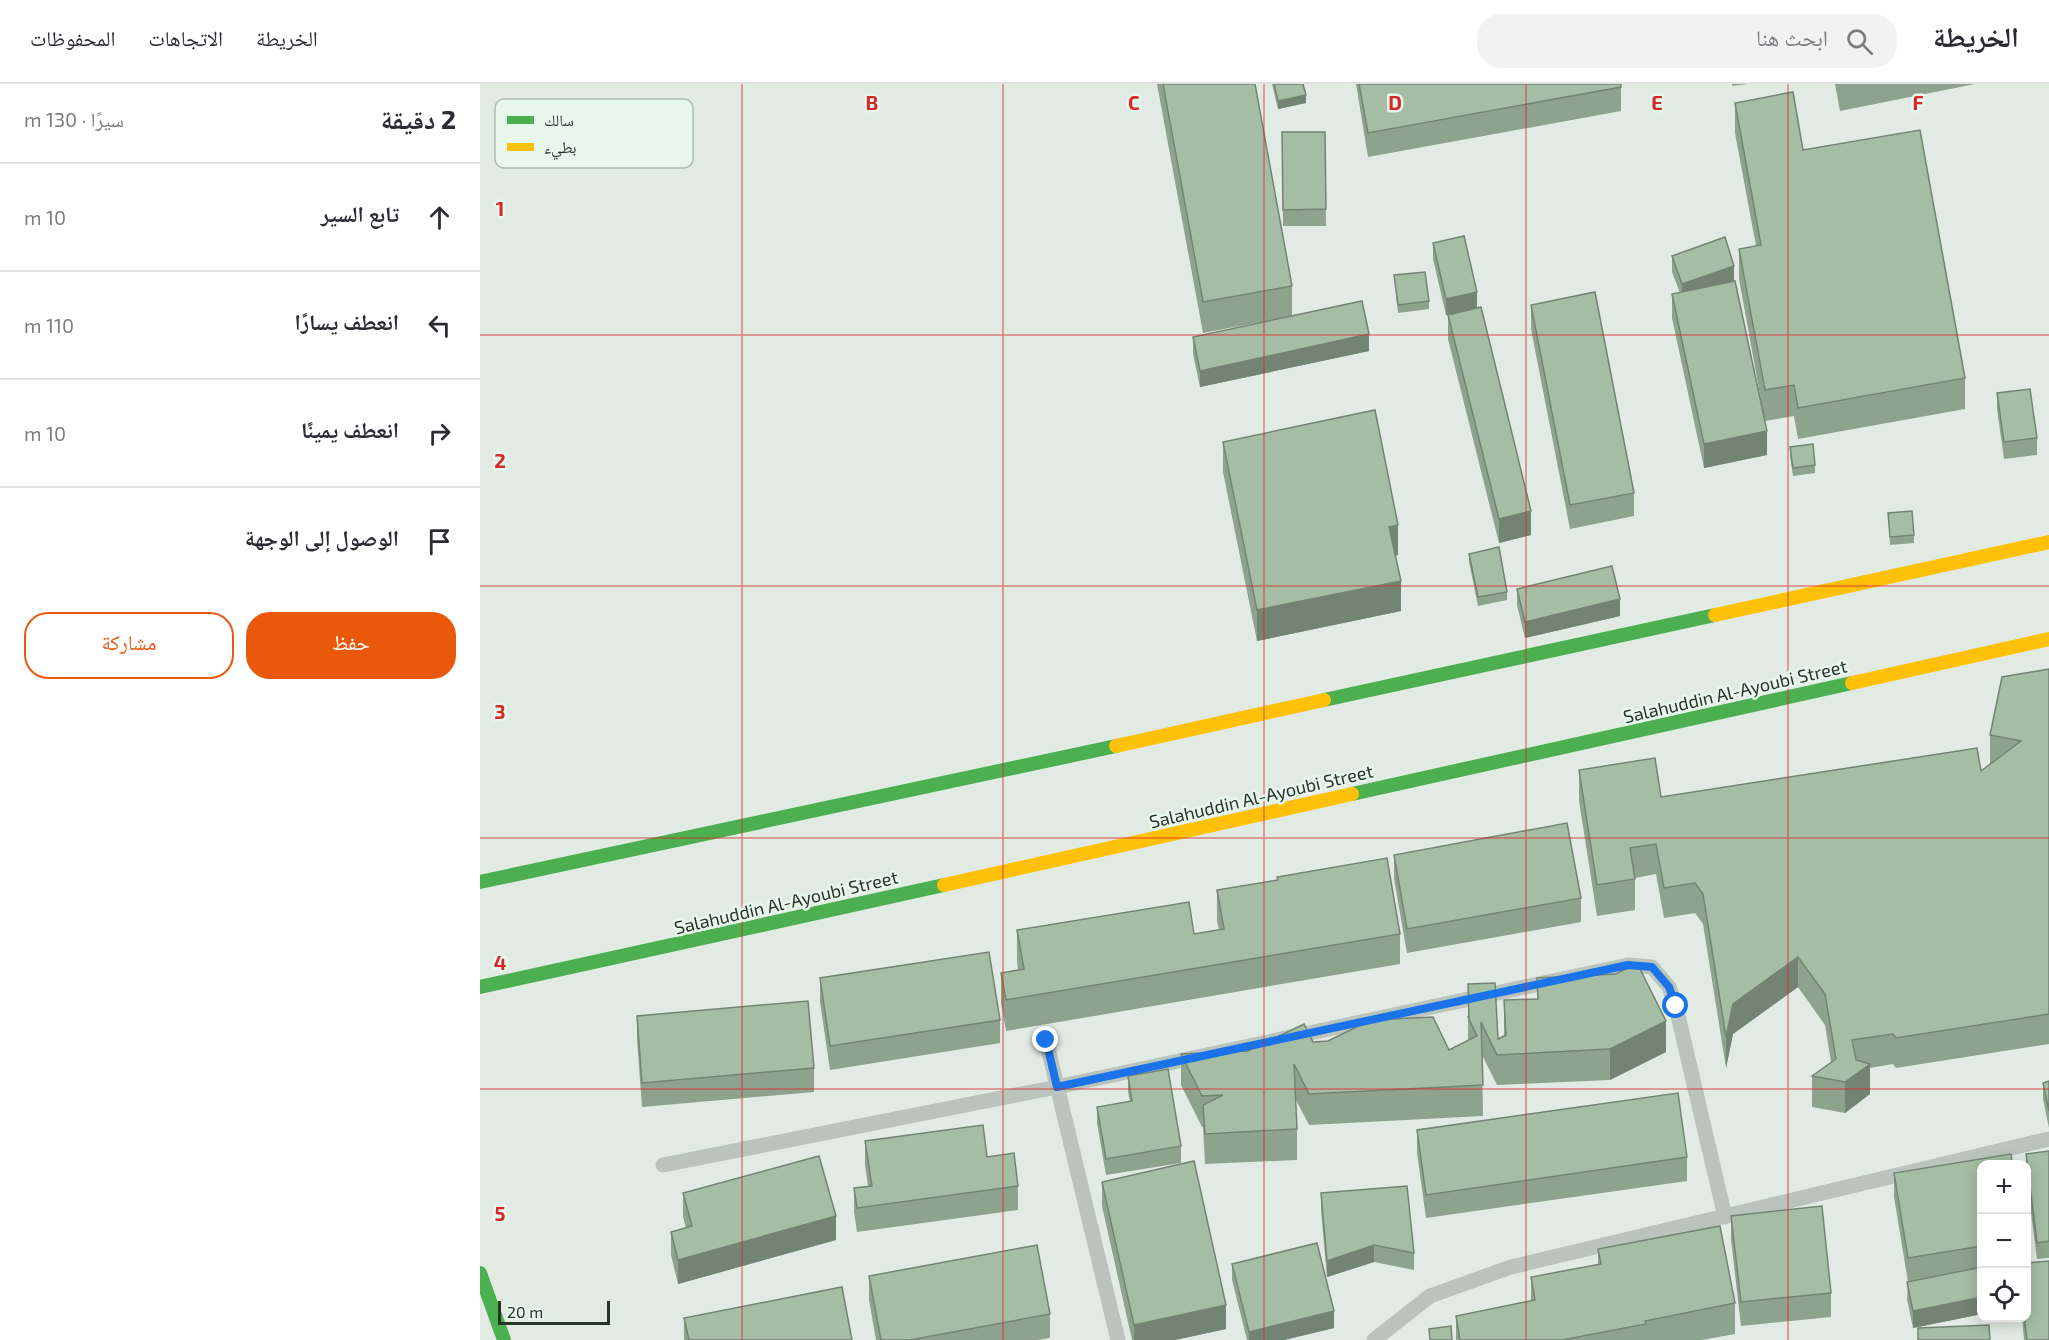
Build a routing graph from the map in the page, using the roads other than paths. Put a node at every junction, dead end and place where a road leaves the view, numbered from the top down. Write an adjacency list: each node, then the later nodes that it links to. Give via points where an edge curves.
1 (2049, 542): 3 (street)
2 (2049, 639): 4 (street, Salahuddin Al-Ayoubi Street)
3 (480, 882)
4 (480, 987)
5 (1046, 1040): 6 (lane)
6 (1057, 1087): 8 (lane); 9 (lane, via 1628,965 1652,967 1669,987 1676,1006); 12 (lane)
7 (2049, 1139): 9 (lane)
8 (663, 1165)
9 (1725, 1217): 13 (lane, via 1511,1267 1430,1296)
10 (480, 1273): 11 (street)
11 (504, 1340)
12 (1118, 1340)
13 (1374, 1340)

